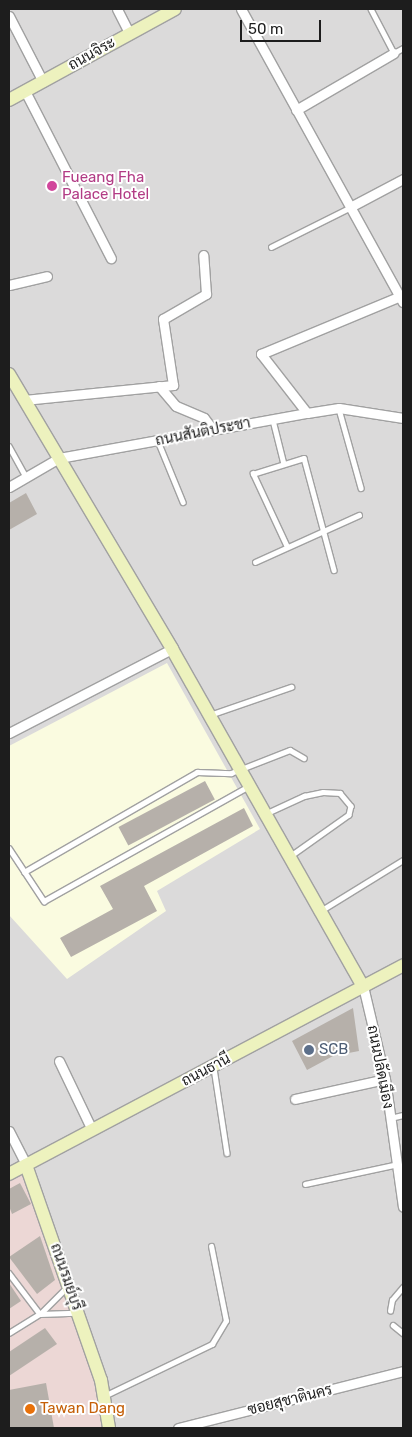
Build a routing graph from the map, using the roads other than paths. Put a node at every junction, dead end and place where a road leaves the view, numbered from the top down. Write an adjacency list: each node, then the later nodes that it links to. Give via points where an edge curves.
1 (116, 9): 6 (street)
2 (176, 9): 6 (street, ถนนจิระ)
3 (240, 9): 12 (street)
4 (371, 9): 8 (lane)
5 (9, 16): 9 (street)
6 (130, 34): 9 (street, ถนนจิระ)
7 (403, 48): 8 (lane)
8 (394, 53): 12 (street)
9 (43, 82): 10 (street, ถนนจิระ)
10 (24, 92): 11 (street, ถนนจิระ); 17 (street)
11 (9, 100)
12 (296, 110): 14 (street)
13 (403, 179): 14 (street)
14 (352, 206): 15 (lane); 20 (street)
15 (272, 247)
16 (203, 255): 22 (street, via 206,294 163,319 173,385)
17 (111, 258)
18 (48, 276): 19 (street)
19 (9, 285)
20 (402, 298): 25 (street, via 260,354)
21 (9, 374): 23 (street)
22 (159, 386): 23 (street); 28 (street, via 176,406 204,418)
23 (24, 400): 31 (street)
24 (339, 408): 25 (street, ถนนสันติประชา); 26 (street, ถนนสันติประชา); 35 (lane)
25 (308, 413): 27 (street, ถนนสันติประชา)
26 (403, 418)
27 (272, 419): 28 (street, ถนนสันติประชา); 32 (lane)
28 (213, 430): 29 (street, ถนนสันติประชา)
29 (158, 441): 31 (street, ถนนสันติประชา); 36 (lane)
30 (9, 446): 33 (lane)
31 (59, 458): 33 (street, ถนนสันติประชา); 42 (street)
32 (284, 464): 38 (lane, via 304,458); 39 (lane, via 253,474)
33 (26, 477): 34 (street, ถนนสันติประชา)
34 (9, 487)
35 (361, 488)
36 (183, 502)
37 (359, 515): 38 (lane)
38 (321, 531): 39 (lane); 41 (lane)
39 (287, 547): 40 (lane)
40 (255, 562)
41 (334, 570)
42 (172, 649): 44 (street); 45 (street)
43 (291, 687): 44 (lane)
44 (209, 716): 47 (street)
45 (9, 733)
46 (304, 758): 47 (lane, via 290,750)
47 (240, 769): 48 (street); 53 (lane, via 226,774 196,772)
48 (250, 785): 49 (street); 53 (lane, via 44,900)
49 (267, 813): 51 (street); 51 (lane, via 304,796 323,792 340,793 351,806 350,815)
50 (9, 848): 53 (lane)
51 (291, 856): 54 (street)
52 (403, 860): 54 (lane)
53 (24, 872)
54 (322, 910): 56 (street)
55 (403, 965): 56 (street, ถนนธานี)
56 (363, 986): 58 (street, ถนนธานี); 59 (street, ถนนปลัดเมือง)
57 (59, 1061): 63 (street)
58 (214, 1066): 63 (street, ถนนธานี); 65 (lane)
59 (385, 1079): 60 (street); 62 (street, ถนนปลัดเมือง)
60 (294, 1099)
61 (403, 1115): 62 (lane)
62 (390, 1118): 66 (street, ถนนปลัดเมือง)
63 (92, 1130): 67 (street, ถนนธานี)
64 (9, 1131): 67 (street, ถนนรมย์บุรี)
65 (227, 1153)
66 (398, 1164): 69 (lane); 70 (street, ถนนปลัดเมือง)
67 (26, 1165): 68 (street, ถนนธานี); 73 (street, ถนนรมย์บุรี)
68 (9, 1174)
69 (305, 1184)
70 (403, 1205)
71 (211, 1246): 82 (lane, via 226,1321 212,1344)
72 (9, 1273): 77 (lane)
73 (70, 1284): 76 (street, ถนนรมย์บุรี); 77 (lane)
74 (403, 1287): 75 (lane, via 392,1300)
75 (390, 1311)
76 (79, 1312): 77 (lane); 82 (street, ถนนรมย์บุรี)
77 (40, 1314): 79 (lane)
78 (392, 1325): 80 (lane)
79 (9, 1333)
80 (403, 1333)
81 (403, 1371): 84 (street, ซอยสุชาตินคร)
82 (104, 1396): 83 (street, ถนนรมย์บุรี)
83 (109, 1428)
84 (178, 1428)

